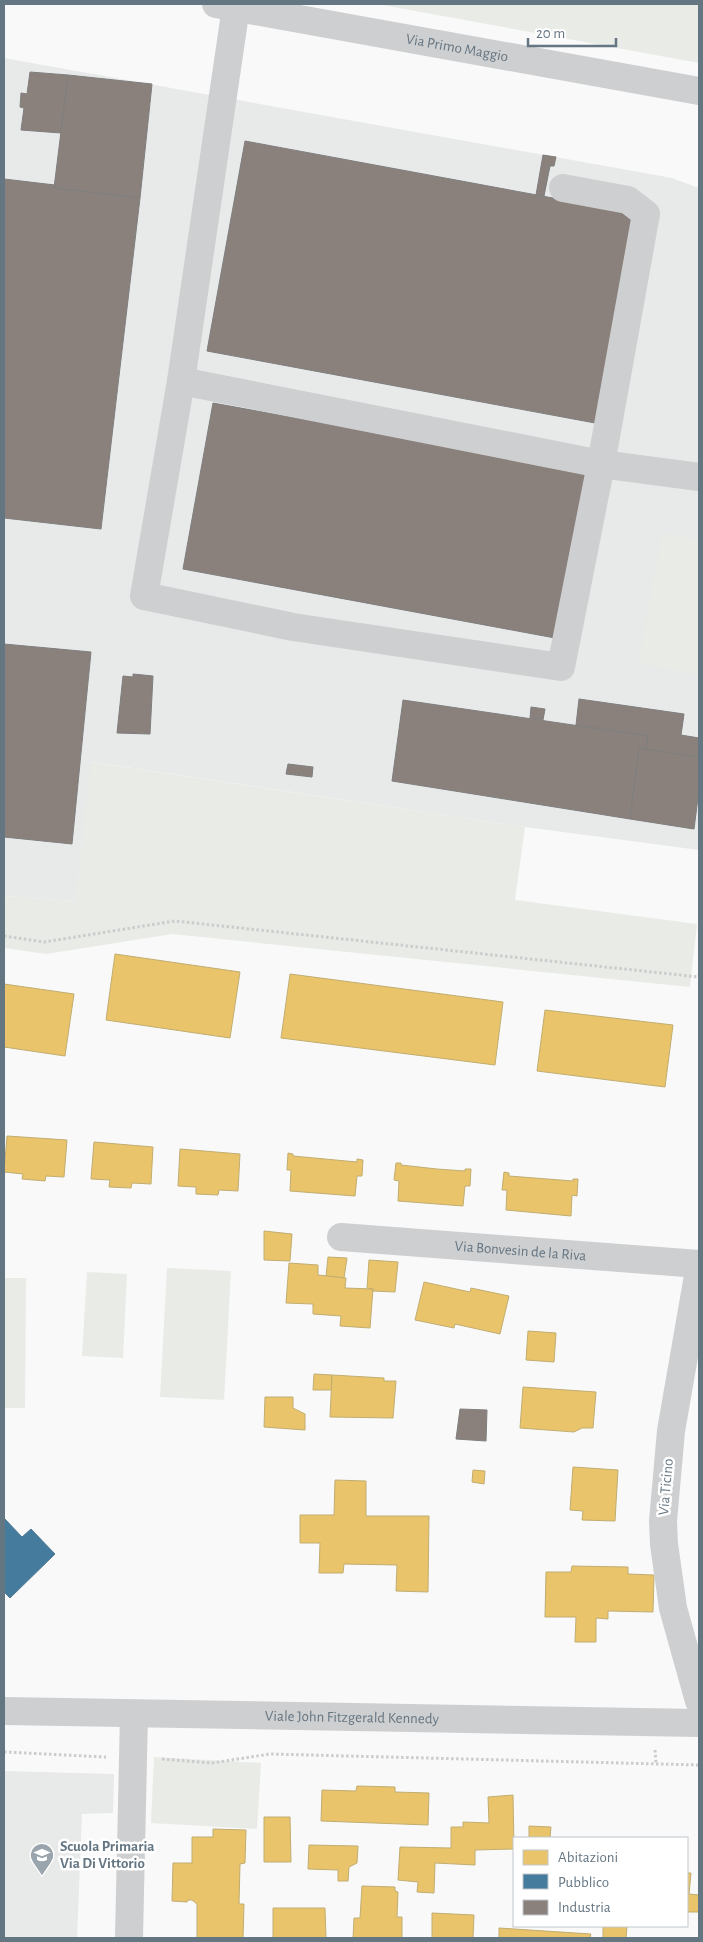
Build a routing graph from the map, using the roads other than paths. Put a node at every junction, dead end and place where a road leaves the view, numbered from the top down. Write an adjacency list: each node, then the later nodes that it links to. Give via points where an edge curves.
1 (226, 6): 2 (street, Via Primo Maggio); 4 (street)
2 (699, 90)
3 (563, 188): 5 (street, via 628,200 646,214)
4 (181, 381): 5 (street); 5 (street, via 144,596 294,627 561,667)
5 (601, 464): 6 (street)
6 (699, 477)
7 (341, 1237): 8 (street, Via Bonvesin de la Riva)
8 (699, 1264)
9 (699, 1270): 10 (street, Via Ticino)
10 (697, 1297): 11 (street, Via Ticino, via 671,1431 663,1521 673,1608)
11 (699, 1702)
12 (4, 1711): 13 (street, Viale John Fitzgerald Kennedy)
13 (134, 1714): 14 (street, Viale John Fitzgerald Kennedy); 15 (street)
14 (699, 1723)
15 (129, 1938)

